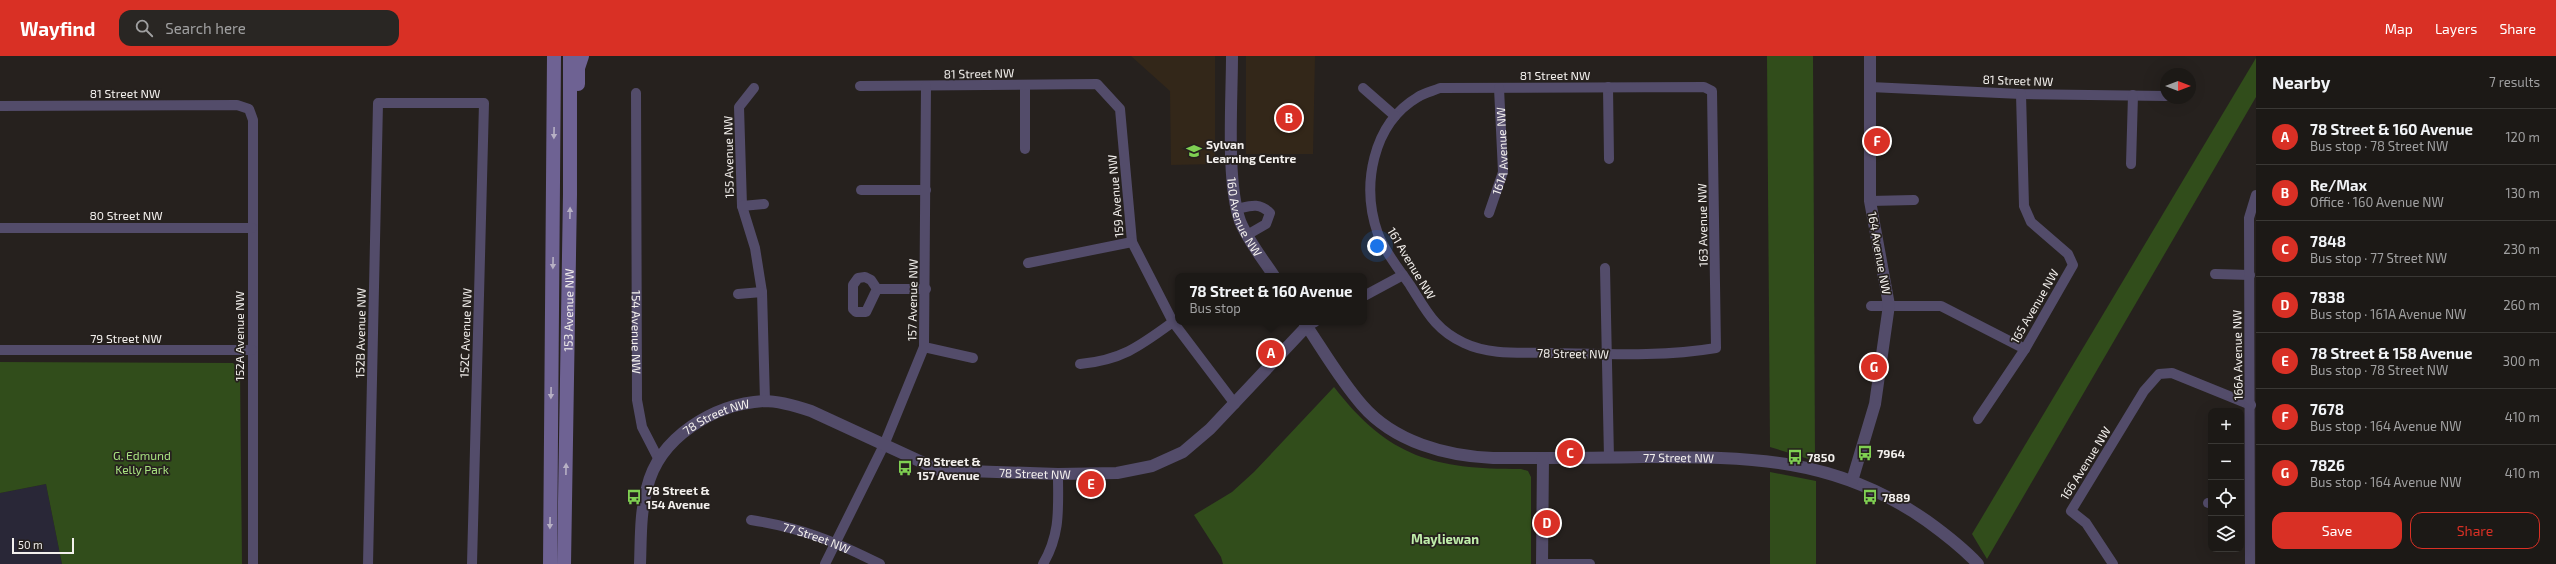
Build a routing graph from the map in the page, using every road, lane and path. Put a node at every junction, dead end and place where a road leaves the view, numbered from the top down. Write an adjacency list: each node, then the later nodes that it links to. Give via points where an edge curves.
1 (544, 56): 17 (main road)
2 (554, 56): 17 (main road, 153 Avenue NW)
3 (570, 56): 31 (main road, 153 Avenue NW)
4 (582, 56): 31 (main road, via 578,68 577,148)
5 (1232, 56): 37 (street, 160 Avenue NW, via 1233,184)
6 (1870, 56): 12 (street, 164 Avenue NW)
7 (1097, 84): 8 (street, 81 Street NW); 42 (street, 159 Avenue NW, via 1120,109)
8 (1025, 85): 10 (street, 81 Street NW); 26 (street)
9 (860, 86): 10 (street, 81 Street NW)
10 (926, 86): 30 (street, 157 Avenue NW)
11 (1608, 87): 15 (street, 81 Street NW); 21 (street, 81 Street NW, via 1704,87 1712,91); 27 (street)
12 (1870, 87): 18 (street, 81 Street NW); 33 (street, 164 Avenue NW)
13 (754, 88): 36 (street, 155 Avenue NW, via 739,107)
14 (1363, 88): 25 (street)
15 (1499, 88): 25 (street, 81 Street NW, via 1440,88 1418,96); 38 (street, 161A Avenue NW, via 1503,172)
16 (636, 93): 76 (street, 154 Avenue NW, via 637,400 642,427)
17 (554, 94): 85 (main road, 153 Avenue NW, one-way to 85)
18 (2021, 94): 19 (street, 81 Street NW); 63 (street, 165 Avenue NW, via 2024,206 2031,222 2068,254 2073,265)
19 (2132, 95): 20 (street, 81 Street NW); 28 (street)
20 (2160, 96)
21 (1712, 101): 62 (street, 163 Avenue NW, via 1718,322)
22 (378, 103): 83 (street, 152B Avenue NW); 84 (street, 152C Avenue NW, via 484,103)
23 (0, 106): 24 (street, 81 Street NW, via 237,105)
24 (249, 109): 40 (street, 152A Avenue NW, via 253,120)
25 (1395, 116): 47 (street, 161 Avenue NW, via 1375,154 1370,177 1370,201 1378,235)
26 (1025, 149)
27 (1609, 159)
28 (2131, 164)
29 (861, 190): 30 (street)
30 (926, 190): 50 (street, 157 Avenue NW)
31 (570, 194): 86 (main road, 153 Avenue NW, one-way to 31)
32 (2256, 195): 48 (street, 166A Avenue NW, via 2249,218)
33 (1870, 200): 34 (street, 164 Avenue NW); 54 (street, 164 Avenue NW)
34 (1914, 200)
35 (764, 204): 36 (street, 155 Avenue NW)
36 (742, 206): 51 (street, 155 Avenue NW, via 755,248)
37 (1237, 209): 41 (street, 160 Avenue NW); 41 (street, via 1256,204 1270,213 1266,224)
38 (1489, 213)
39 (0, 228): 40 (street, 80 Street NW)
40 (252, 228): 65 (street, 152A Avenue NW)
41 (1248, 235): 45 (street, 160 Avenue NW)
42 (1132, 242): 43 (street); 56 (street, 159 Avenue NW)
43 (1028, 263)
44 (1605, 268): 66 (street)
45 (1272, 273)
46 (2215, 274): 48 (street)
47 (1403, 275): 53 (street); 60 (street, 161 Avenue NW)
48 (2250, 275): 71 (street, 166A Avenue NW)
49 (877, 289): 50 (street)
50 (926, 289): 61 (street, 157 Avenue NW)
51 (762, 292): 52 (street); 69 (street, 155 Avenue NW)
52 (738, 294)
53 (1367, 294)
54 (1889, 305): 55 (street, 164 Avenue NW); 63 (street, via 1941,306); 78 (street, 164 Avenue NW, via 1875,404)
55 (1871, 306)
56 (1174, 322): 68 (street, via 1132,351 1104,362)
57 (1176, 325): 70 (street, 159 Avenue NW)
58 (1307, 325): 70 (street, 78 Street NW)
59 (1310, 325): 74 (street, 77 Street NW, via 1363,406 1387,426 1409,439 1441,452 1464,457)
60 (1436, 326): 66 (street, 78 Street NW, via 1464,343 1492,352)
61 (924, 348): 67 (street); 73 (street, 157 Avenue NW)
62 (1716, 348): 66 (street, 78 Street NW, via 1699,351)
63 (2025, 348): 72 (street, 165 Avenue NW)
64 (0, 350): 65 (street, 79 Street NW)
65 (252, 350): 82 (street, 152A Avenue NW)
66 (1608, 354): 75 (street)
67 (973, 358)
68 (1080, 364)
69 (765, 401): 73 (street, 78 Street NW, via 790,404 811,411); 76 (street, 78 Street NW, via 742,404 704,417 671,445)
70 (1235, 404): 77 (street, 78 Street NW, via 1183,452 1152,466 1117,473)
71 (2251, 405): 79 (street, 166A Avenue NW); 94 (street, 166 Avenue NW, via 2172,373 2160,374 2144,391 2071,511 2086,523)
72 (1978, 419)
73 (884, 445): 77 (street, 78 Street NW, via 939,470); 81 (street, 157 Avenue NW)
74 (1543, 458): 75 (street, 77 Street NW); 91 (street)
75 (1609, 458): 78 (street, 77 Street NW, via 1742,458 1794,464)
76 (659, 460): 87 (street, via 647,487 641,518)
77 (1058, 474): 90 (street, via 1058,530)
78 (1852, 481): 93 (street, 77 Street NW, via 1915,513 1968,553)
79 (2246, 506): 95 (street, 166A Avenue NW)
80 (751, 520): 81 (street, 77 Street NW, via 790,526)
81 (835, 541): 88 (street, 157 Avenue NW); 89 (street, 77 Street NW)
82 (253, 564)
83 (368, 564)
84 (472, 564)
85 (550, 564)
86 (564, 564)
87 (640, 564)
88 (825, 564)
89 (880, 564)
90 (1043, 564)
91 (1542, 564): 92 (street)
92 (1590, 564)
93 (1978, 564)
94 (2113, 564)
95 (2250, 564)

